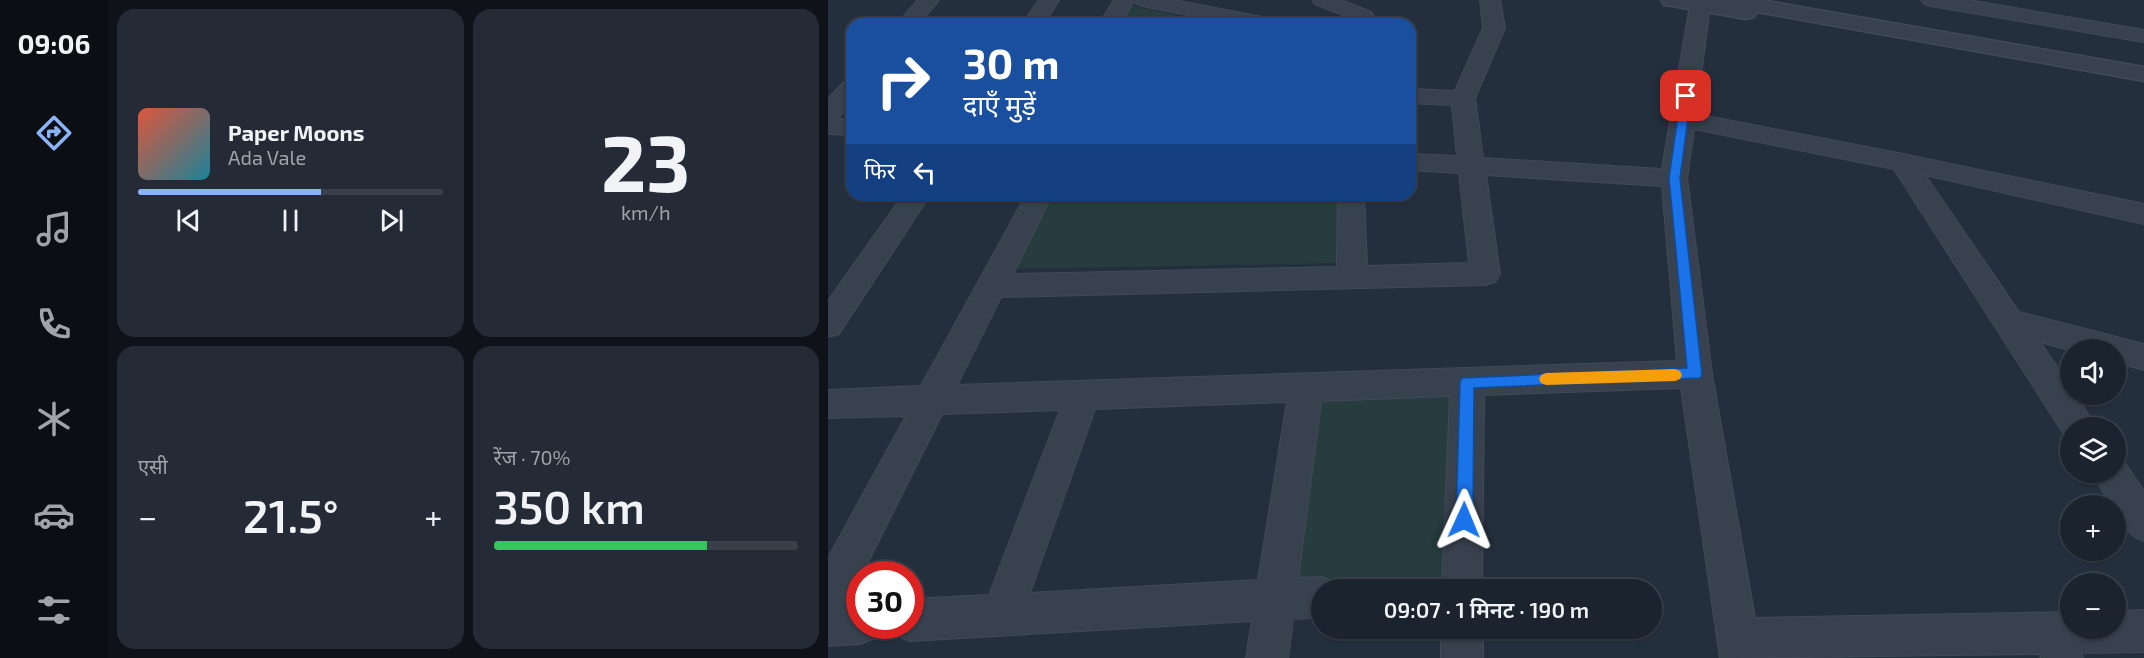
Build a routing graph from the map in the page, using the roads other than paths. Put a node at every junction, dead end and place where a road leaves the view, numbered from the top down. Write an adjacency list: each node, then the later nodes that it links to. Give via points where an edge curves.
1 (930, 0): 11 (street)
2 (1049, 0): 12 (street)
3 (1124, 0): 13 (street)
4 (1142, 0): 14 (street)
5 (1322, 0): 15 (street)
6 (1490, 0): 21 (street, via 1494,28)
7 (1931, 0): 16 (street)
8 (1700, 1): 9 (street); 10 (street, via 1809,22); 23 (street)
9 (1809, 7): 10 (street)
10 (1874, 14): 17 (street); 18 (street)
11 (914, 18)
12 (1037, 18)
13 (1114, 18)
14 (1234, 18)
15 (1362, 18)
16 (2144, 36)
17 (2144, 58)
18 (2144, 74)
19 (846, 94): 22 (street)
20 (1416, 96): 21 (street)
21 (1463, 98): 28 (street)
22 (828, 114)
23 (1682, 119): 27 (street); 29 (street)
24 (828, 126): 25 (street)
25 (846, 127)
26 (1416, 162): 28 (street)
27 (1903, 162): 33 (street); 36 (street)
28 (1473, 166): 29 (street); 34 (street, via 1485,274)
29 (1674, 178): 39 (street)
30 (912, 201): 37 (street)
31 (1036, 201): 35 (street)
32 (1351, 201): 34 (street)
33 (2144, 214)
34 (1352, 278): 35 (street)
35 (991, 286): 43 (street)
36 (2006, 321): 38 (street); 45 (street)
37 (828, 325)
38 (2144, 357)
39 (1695, 374): 40 (street); 59 (street)
40 (1467, 382): 41 (street); 48 (street)
41 (1306, 388): 42 (street); 51 (street)
42 (1083, 395): 43 (street); 52 (street)
43 (931, 401): 44 (street); 50 (street)
44 (828, 404)
45 (2071, 417)
46 (2117, 483): 47 (street)
47 (2144, 522)
48 (1462, 579)
49 (1311, 597): 51 (street)
50 (828, 598)
51 (1276, 599): 52 (street); 60 (street)
52 (1002, 615): 53 (street)
53 (924, 619)
54 (846, 624): 55 (street)
55 (828, 625)
56 (2144, 631): 58 (street)
57 (1462, 639): 61 (street)
58 (2057, 645): 59 (street)
59 (1739, 648)
60 (1268, 658)
61 (1462, 658)

